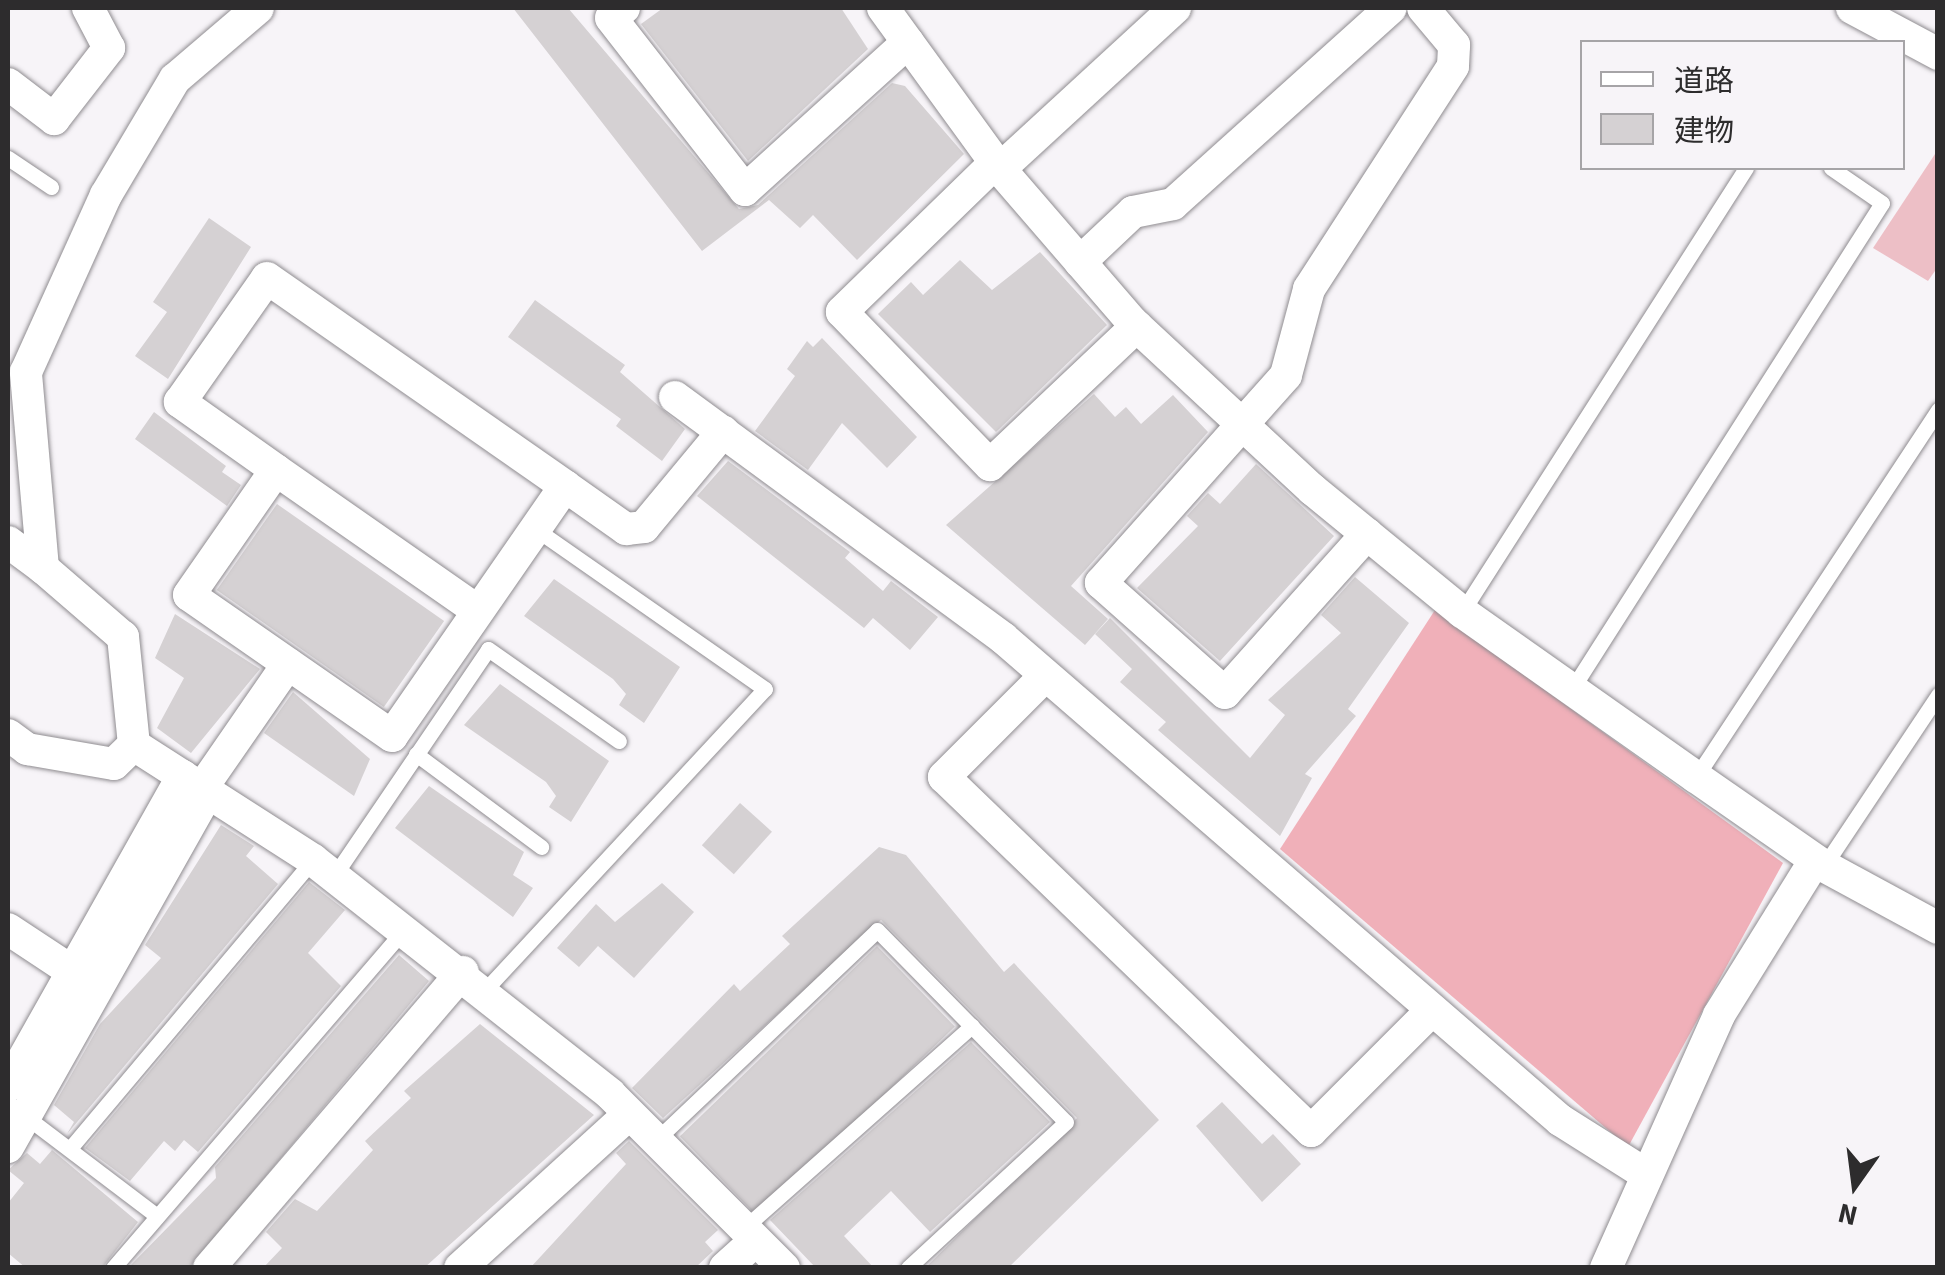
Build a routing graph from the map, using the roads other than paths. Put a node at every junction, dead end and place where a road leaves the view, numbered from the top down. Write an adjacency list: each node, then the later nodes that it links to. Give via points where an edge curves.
1 (88, 8): 11 (street, via 109,48 54,119)
2 (258, 8): 28 (street, via 175,79 106,195 26,372)
3 (624, 8): 9 (street, via 612,18 745,190)
4 (883, 8): 9 (street)
5 (1175, 8): 13 (street)
6 (1391, 8): 17 (street, via 1173,204 1133,212)
7 (1423, 8): 21 (street, via 1454,45 1453,66 1310,290 1286,376)
8 (1852, 8): 10 (street)
9 (908, 42): 13 (street)
10 (1938, 54)
11 (8, 84)
12 (8, 158): 16 (lane)
13 (998, 166): 17 (street); 18 (street, via 842,312 990,465)
14 (1745, 170): 30 (lane)
15 (1833, 170): 33 (lane, via 1882,203)
16 (51, 187)
17 (1080, 262): 18 (street)
18 (1137, 326): 21 (street)
19 (675, 397): 22 (street)
20 (1938, 410): 39 (lane)
21 (1245, 428): 26 (street); 26 (street, via 1102,583 1225,693)
22 (723, 432): 24 (street, via 644,526 626,529); 32 (street)
23 (276, 470): 24 (street, via 180,402 267,278); 29 (street); 31 (street, via 190,595)
24 (565, 486): 25 (street)
25 (535, 529): 29 (street); 47 (lane, via 765,690)
26 (1367, 534): 30 (street)
27 (8, 542): 28 (street)
28 (43, 568): 37 (street, via 123,636)
29 (478, 611): 31 (street, via 392,736)
30 (1462, 612): 33 (street)
31 (288, 664): 40 (street)
32 (1045, 676): 49 (street); 49 (street, via 944,778 1311,1131)
33 (1572, 688): 39 (street)
34 (1938, 695): 42 (lane)
35 (8, 735): 37 (street, via 27,749 114,764)
36 (619, 741): 38 (lane, via 488,648)
37 (134, 746): 40 (street)
38 (416, 754): 41 (lane); 43 (lane)
39 (1696, 776): 42 (street)
40 (198, 785): 43 (street); 48 (street)
41 (541, 846)
42 (1820, 863): 44 (street); 57 (street, via 1719,1015)
43 (323, 868): 45 (street); 56 (lane)
44 (1938, 928)
45 (405, 929): 47 (street); 58 (lane)
46 (8, 930): 48 (street)
47 (474, 981): 53 (street); 61 (street)
48 (86, 982): 51 (street); 52 (street)
49 (1432, 1010): 57 (street, via 1560,1120)
50 (972, 1026): 54 (lane, via 877,930); 59 (lane); 65 (lane, via 1066,1122)
51 (8, 1086)
52 (18, 1108): 55 (street); 56 (lane)
53 (628, 1116): 54 (street); 62 (street)
54 (654, 1141): 59 (street)
55 (8, 1146)
56 (72, 1146): 58 (lane)
57 (1647, 1176): 66 (street)
58 (157, 1216): 60 (lane)
59 (749, 1235): 63 (street); 64 (street)
60 (113, 1268)
61 (209, 1268)
62 (460, 1268)
63 (726, 1268)
64 (784, 1268)
65 (908, 1268)
66 (1606, 1268)

